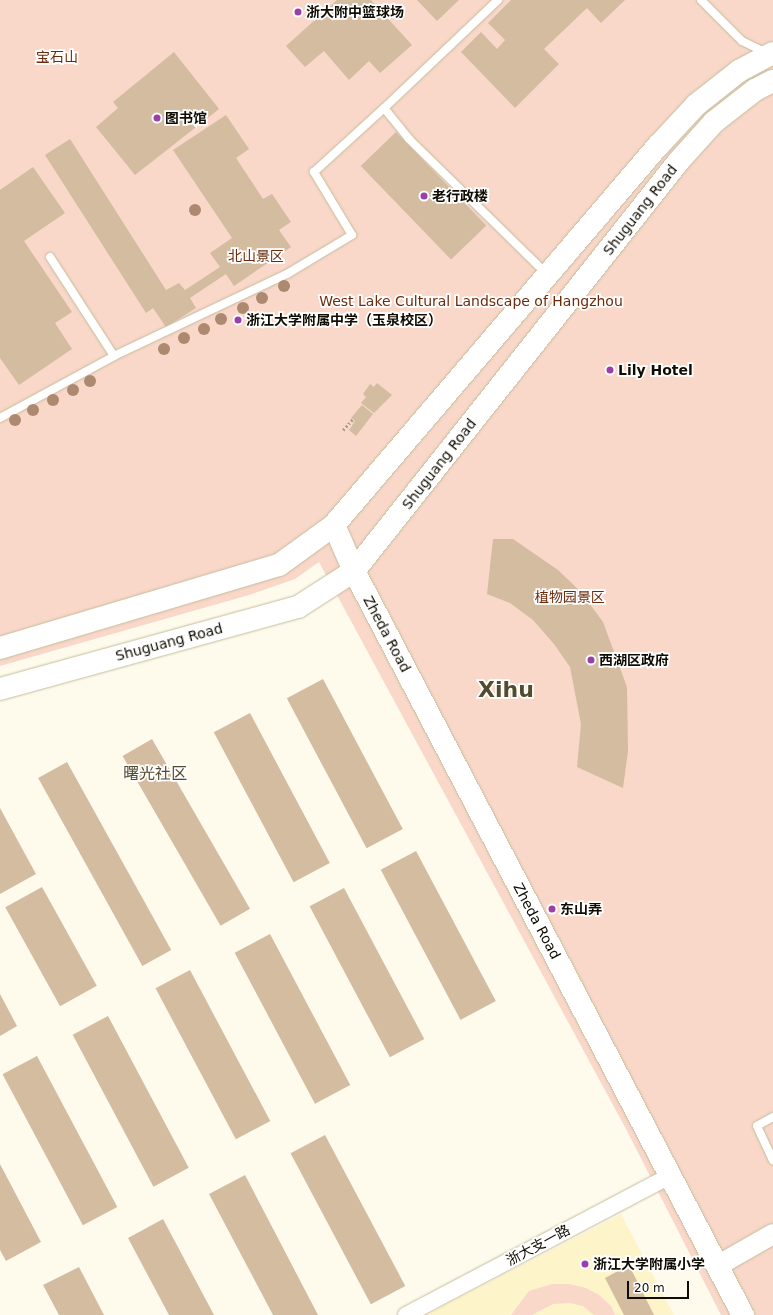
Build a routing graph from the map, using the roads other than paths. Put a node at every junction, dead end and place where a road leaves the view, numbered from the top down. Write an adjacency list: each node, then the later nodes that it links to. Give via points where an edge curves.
1 (498, 0): 5 (lane)
2 (701, 0): 3 (lane, via 742,41)
3 (772, 55): 7 (main road, Shuguang Road, via 739,70 696,105)
4 (773, 81): 11 (main road, Shuguang Road, via 755,90 714,122 678,162)
5 (384, 108): 7 (lane, via 409,138); 8 (lane, via 314,172 352,235 287,274)
6 (50, 257): 8 (lane)
7 (548, 275): 10 (main road, Shuguang Road)
8 (114, 356): 9 (lane)
9 (0, 418)
10 (334, 525): 11 (main road, Zheda Road); 12 (main road, Shuguang Road, via 279,565)
11 (354, 571): 13 (main road, Shuguang Road, via 298,607); 16 (main road, Zheda Road)
12 (0, 648)
13 (0, 689)
14 (773, 1117): 15 (lane, via 756,1126)
15 (773, 1160)
16 (671, 1175): 18 (main road, Zheda Road); 19 (street, 浙大支一路)
17 (773, 1234): 18 (street)
18 (717, 1266): 20 (main road, Zheda Road)
19 (406, 1315)
20 (743, 1315)

